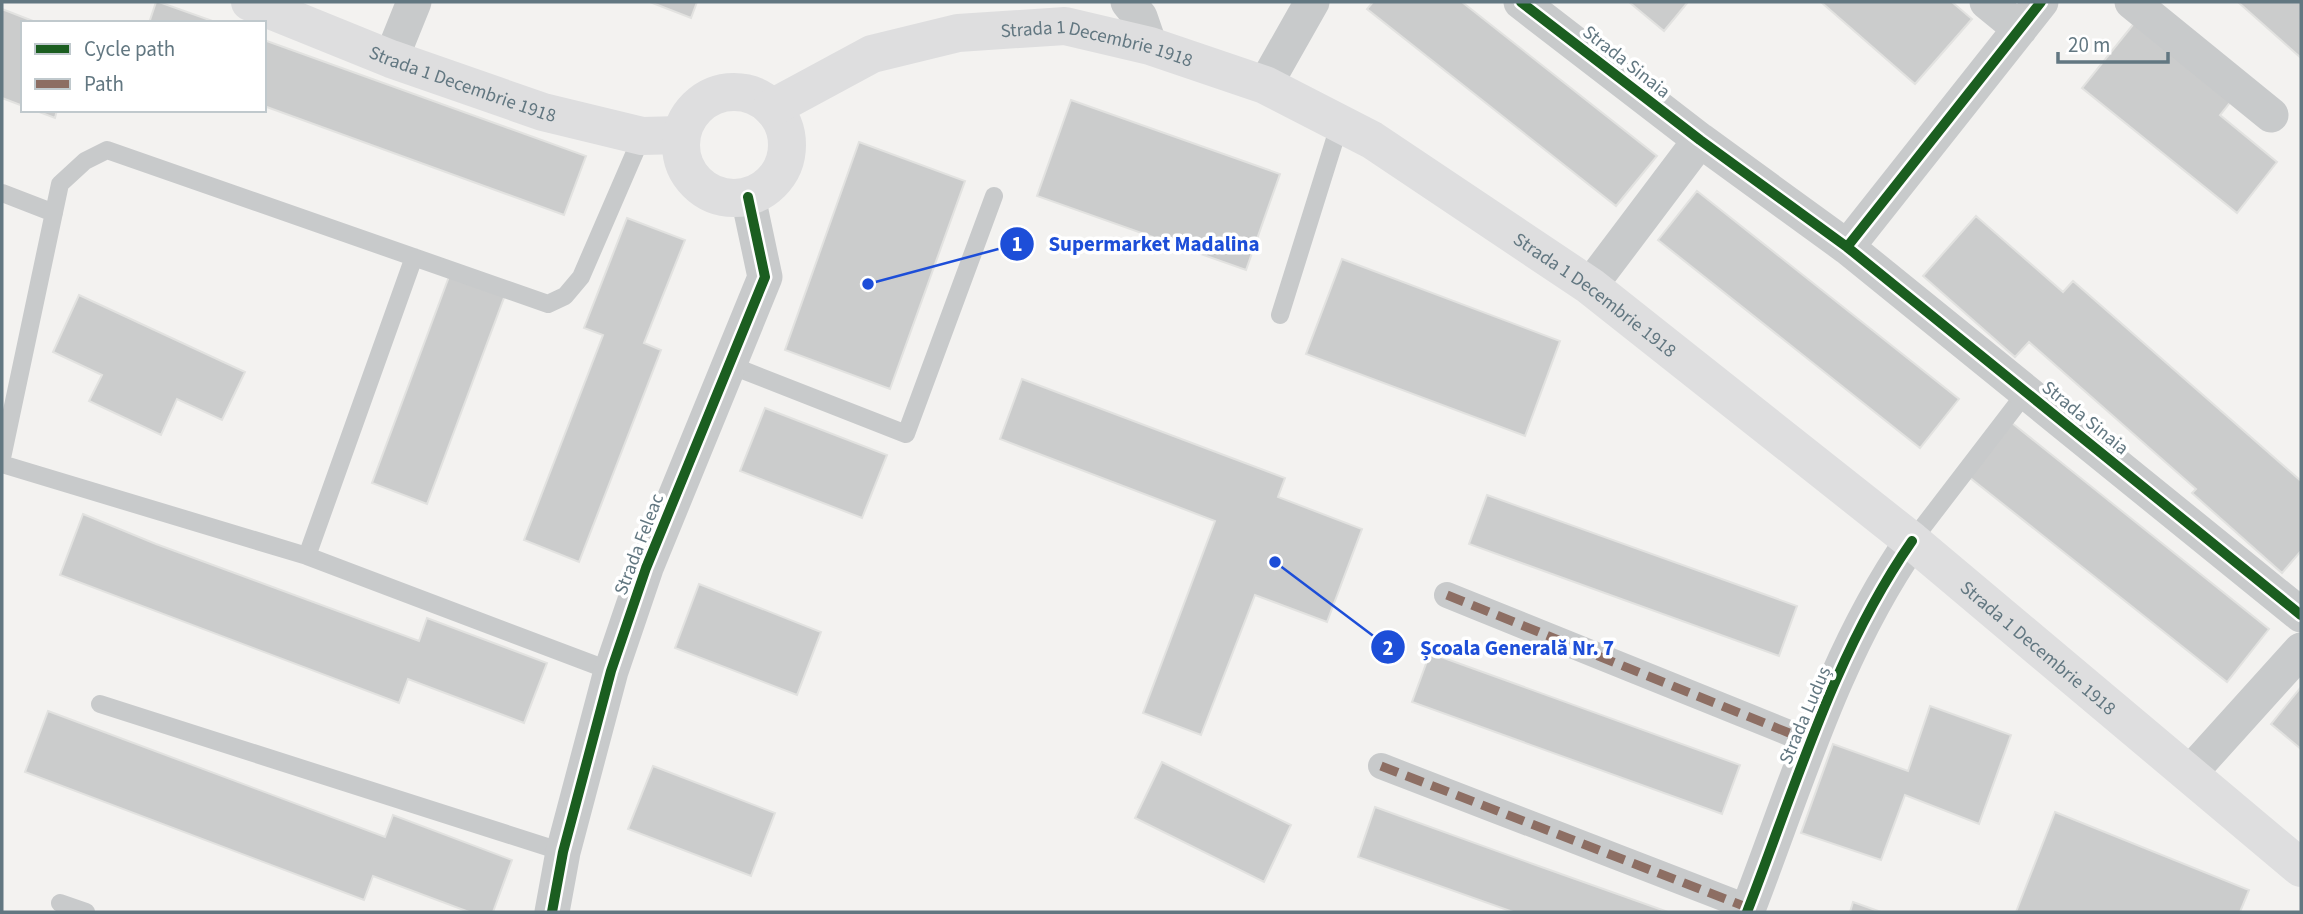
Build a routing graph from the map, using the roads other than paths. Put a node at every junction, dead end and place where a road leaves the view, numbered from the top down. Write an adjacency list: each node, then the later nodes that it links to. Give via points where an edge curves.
1 (250, 2): 11 (main road, Strada 1 Decembrie 1918)
2 (414, 2): 11 (street)
3 (1128, 2): 10 (street, via 1140,17)
4 (1312, 2): 12 (street)
5 (1521, 2): 18 (street, Strada Sinaia)
6 (1987, 2): 9 (street)
7 (2041, 2): 9 (street)
8 (2132, 2): 14 (street)
9 (2020, 29): 23 (street)
10 (1150, 46): 12 (main road, Strada 1 Decembrie 1918); 13 (main road, Strada 1 Decembrie 1918, via 1065,26 958,33 872,54)
11 (391, 59): 17 (main road, Strada 1 Decembrie 1918, via 543,111)
12 (1265, 85): 15 (main road, Strada 1 Decembrie 1918)
13 (772, 108): 16 (main road, via 738,92 718,94 688,117); 20 (main road, via 783,122 786,159 765,189)
14 (2271, 115)
15 (1340, 123): 25 (main road, Strada 1 Decembrie 1918); 26 (lane)
16 (681, 135): 17 (main road, Strada 1 Decembrie 1918); 20 (main road, via 681,156 706,191 727,199)
17 (642, 136): 24 (lane, via 581,277 565,296 548,304)
18 (1700, 140): 23 (street, Strada Sinaia); 25 (street)
19 (2, 193): 22 (lane)
20 (748, 197): 27 (street, Strada Feleac, via 765,277)
21 (994, 197): 27 (lane, via 906,434)
22 (54, 213): 24 (lane, via 60,184 85,161 107,150); 29 (lane)
23 (1847, 247): 28 (street, Strada Sinaia)
24 (414, 257): 32 (lane)
25 (1590, 286): 31 (main road, Strada 1 Decembrie 1918)
26 (1280, 314)
27 (730, 365): 36 (street, Strada Feleac, via 646,568)
28 (2027, 391): 31 (lane); 34 (street, Strada Sinaia)
29 (2, 458)
30 (2, 464): 32 (lane)
31 (1912, 541): 38 (street, Strada Luduș, via 1865,618); 40 (main road, Strada 1 Decembrie 1918)
32 (307, 556): 36 (lane)
33 (1447, 595): 38 (street, Strada Luduș)
34 (2301, 615)
35 (2301, 650): 40 (street)
36 (611, 671): 41 (street, Strada Feleac)
37 (100, 704): 41 (lane)
38 (1809, 741): 44 (street, Strada Luduș)
39 (1381, 766): 44 (street, Strada Luduș)
40 (2189, 774): 42 (main road, Strada 1 Decembrie 1918)
41 (563, 852): 46 (street, Strada Feleac)
42 (2301, 868)
43 (60, 903): 45 (lane)
44 (1748, 910)
45 (86, 912)
46 (552, 912)

